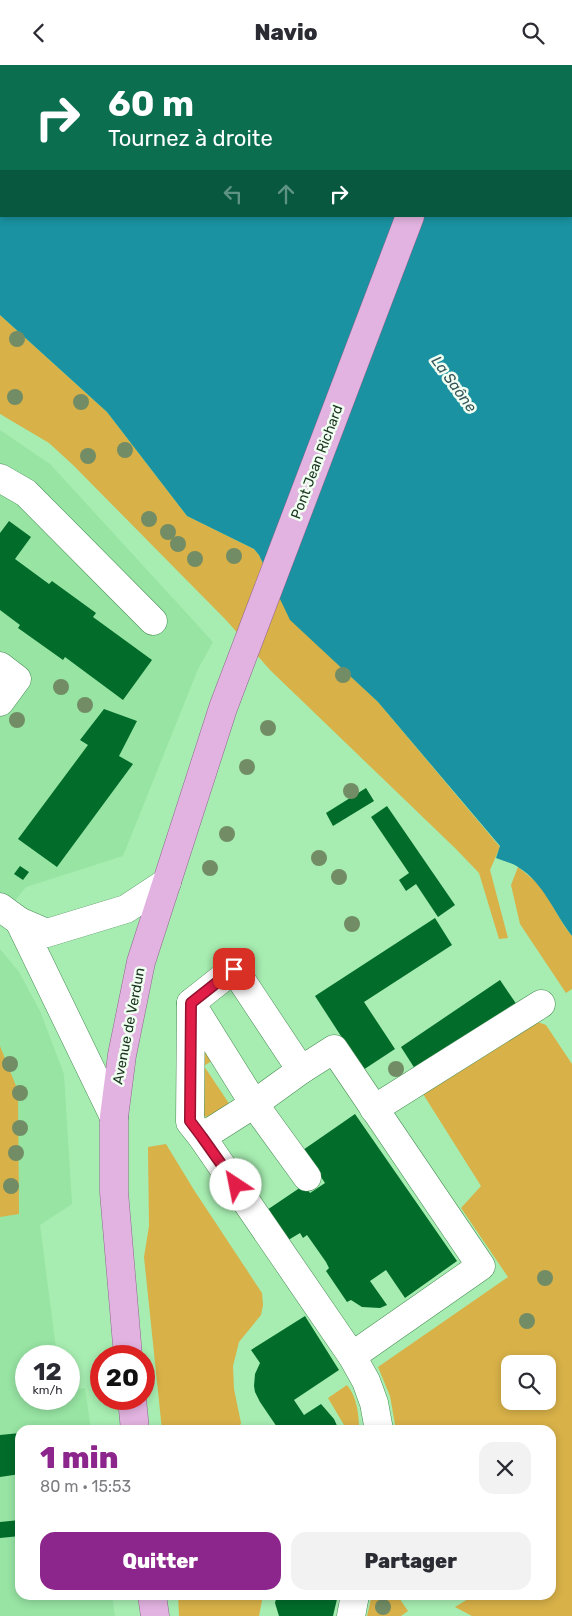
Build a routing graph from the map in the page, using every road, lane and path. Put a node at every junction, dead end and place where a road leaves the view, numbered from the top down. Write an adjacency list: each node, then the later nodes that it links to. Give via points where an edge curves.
1 (410, 217): 6 (main road, Pont Jean Richard)
2 (0, 478): 3 (street, via 26,493)
3 (153, 621)
4 (0, 666): 5 (street, via 17,679)
5 (0, 702)
6 (223, 708): 7 (main road, Avenue de Verdun)
7 (167, 882): 8 (street, via 126,909 47,933); 14 (main road, Avenue de Verdun, via 141,962 122,1055)
8 (9, 914): 14 (street)
9 (191, 1003): 11 (street, via 234,969); 12 (street); 15 (street, via 190,1121)
10 (541, 1004): 13 (street)
11 (301, 1070): 12 (street); 13 (street, via 334,1049)
12 (254, 1104): 15 (street); 16 (street)
13 (374, 1109): 18 (street, via 481,1266)
14 (114, 1117): 17 (main road, Avenue de Verdun, via 114,1192)
15 (202, 1137): 18 (street)
16 (308, 1177)
17 (127, 1345)
18 (352, 1356): 21 (street, via 366,1381)
19 (133, 1410): 20 (main road)
20 (135, 1425)
21 (378, 1425)
22 (143, 1600): 25 (main road)
23 (153, 1600): 26 (main road)
24 (355, 1600): 27 (street)
25 (142, 1616)
26 (155, 1616)
27 (350, 1616)

